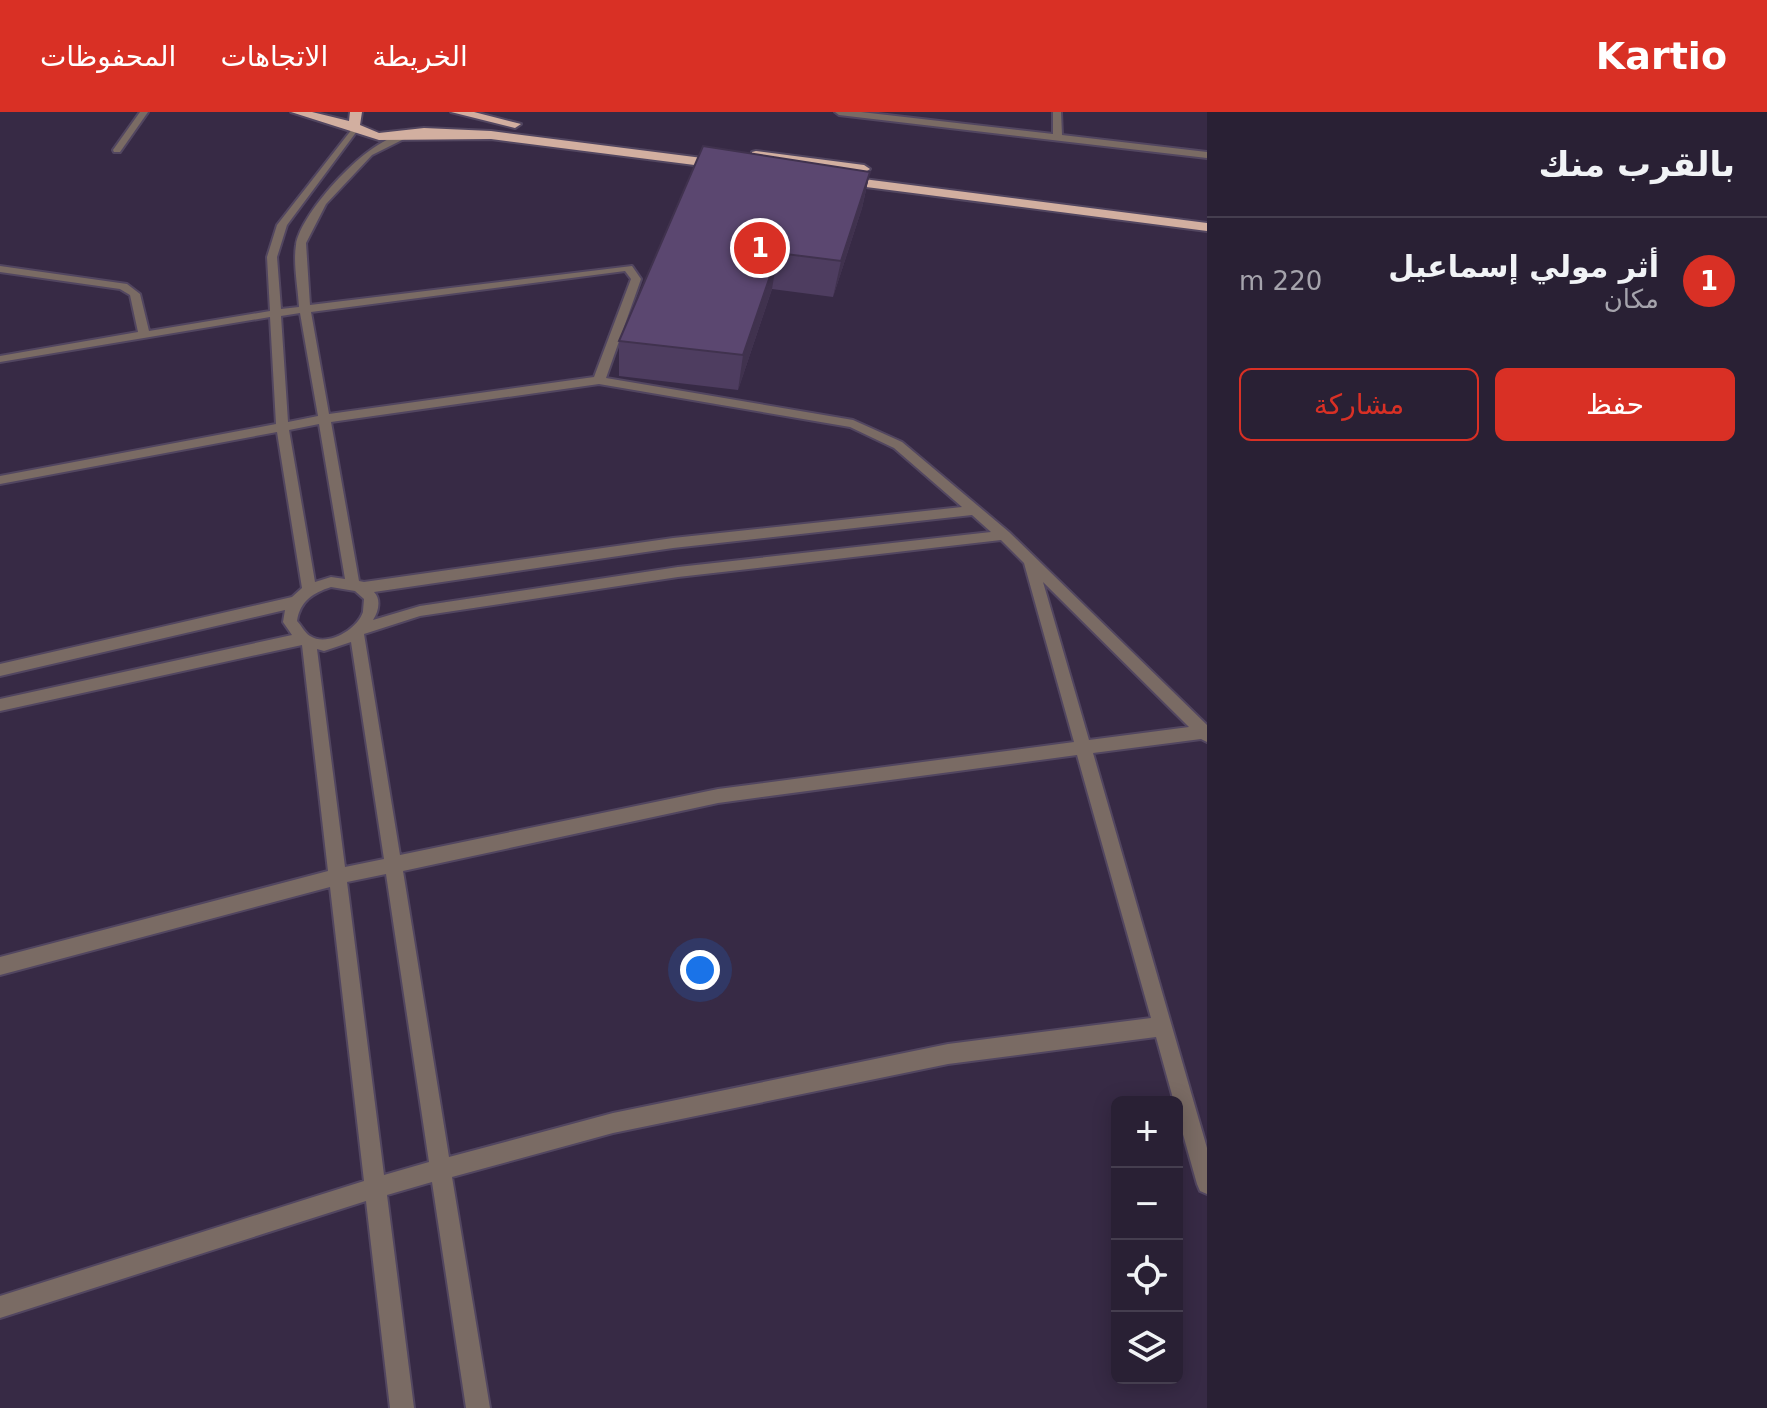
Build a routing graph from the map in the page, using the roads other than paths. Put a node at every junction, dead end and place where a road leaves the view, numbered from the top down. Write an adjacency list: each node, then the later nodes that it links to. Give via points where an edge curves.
1 (144, 112): 9 (lane)
2 (297, 112): 6 (highway)
3 (839, 112): 8 (street)
4 (1057, 112): 8 (street)
5 (446, 114): 7 (highway); 11 (highway)
6 (355, 122): 7 (highway, via 374,136); 12 (street)
7 (407, 136): 13 (street, via 369,153 322,203); 14 (highway, via 491,135)
8 (1058, 138): 10 (street)
9 (117, 150)
10 (1207, 155)
11 (1207, 212)
12 (282, 225): 13 (street); 17 (street, via 272,257)
13 (308, 226): 16 (street, via 301,243)
14 (1207, 227)
15 (0, 269): 18 (street, via 123,286 135,294)
16 (305, 309): 17 (street); 20 (street, via 628,268 636,279); 21 (street)
17 (275, 313): 18 (street); 22 (street)
18 (144, 333): 19 (street)
19 (0, 359)
20 (599, 380): 21 (street); 24 (street, via 853,424 898,445)
21 (325, 419): 22 (street); 27 (street)
22 (282, 426): 23 (street); 28 (street)
23 (0, 480)
24 (975, 510): 25 (street); 27 (street, via 673,543)
25 (1004, 535): 26 (street); 30 (street, via 663,574 420,611)
26 (1030, 558): 34 (street); 35 (street)
27 (357, 586): 28 (street, via 331,582); 30 (street, via 373,610)
28 (309, 589): 29 (street)
29 (295, 602): 31 (street, via 290,622); 32 (street)
30 (360, 631): 31 (street, via 333,643); 36 (street)
31 (306, 640): 33 (street); 37 (street)
32 (0, 670)
33 (0, 705)
34 (1205, 734): 35 (street)
35 (1082, 749): 36 (street, via 718,796); 39 (street)
36 (395, 865): 37 (street); 40 (street)
37 (340, 876): 38 (street); 42 (street)
38 (0, 966)
39 (1164, 1026): 40 (street, via 948,1054 613,1123); 41 (street)
40 (440, 1168): 42 (street); 45 (street)
41 (1207, 1184)
42 (377, 1187): 43 (street); 44 (street)
43 (0, 1307)
44 (402, 1408)
45 (478, 1408)

